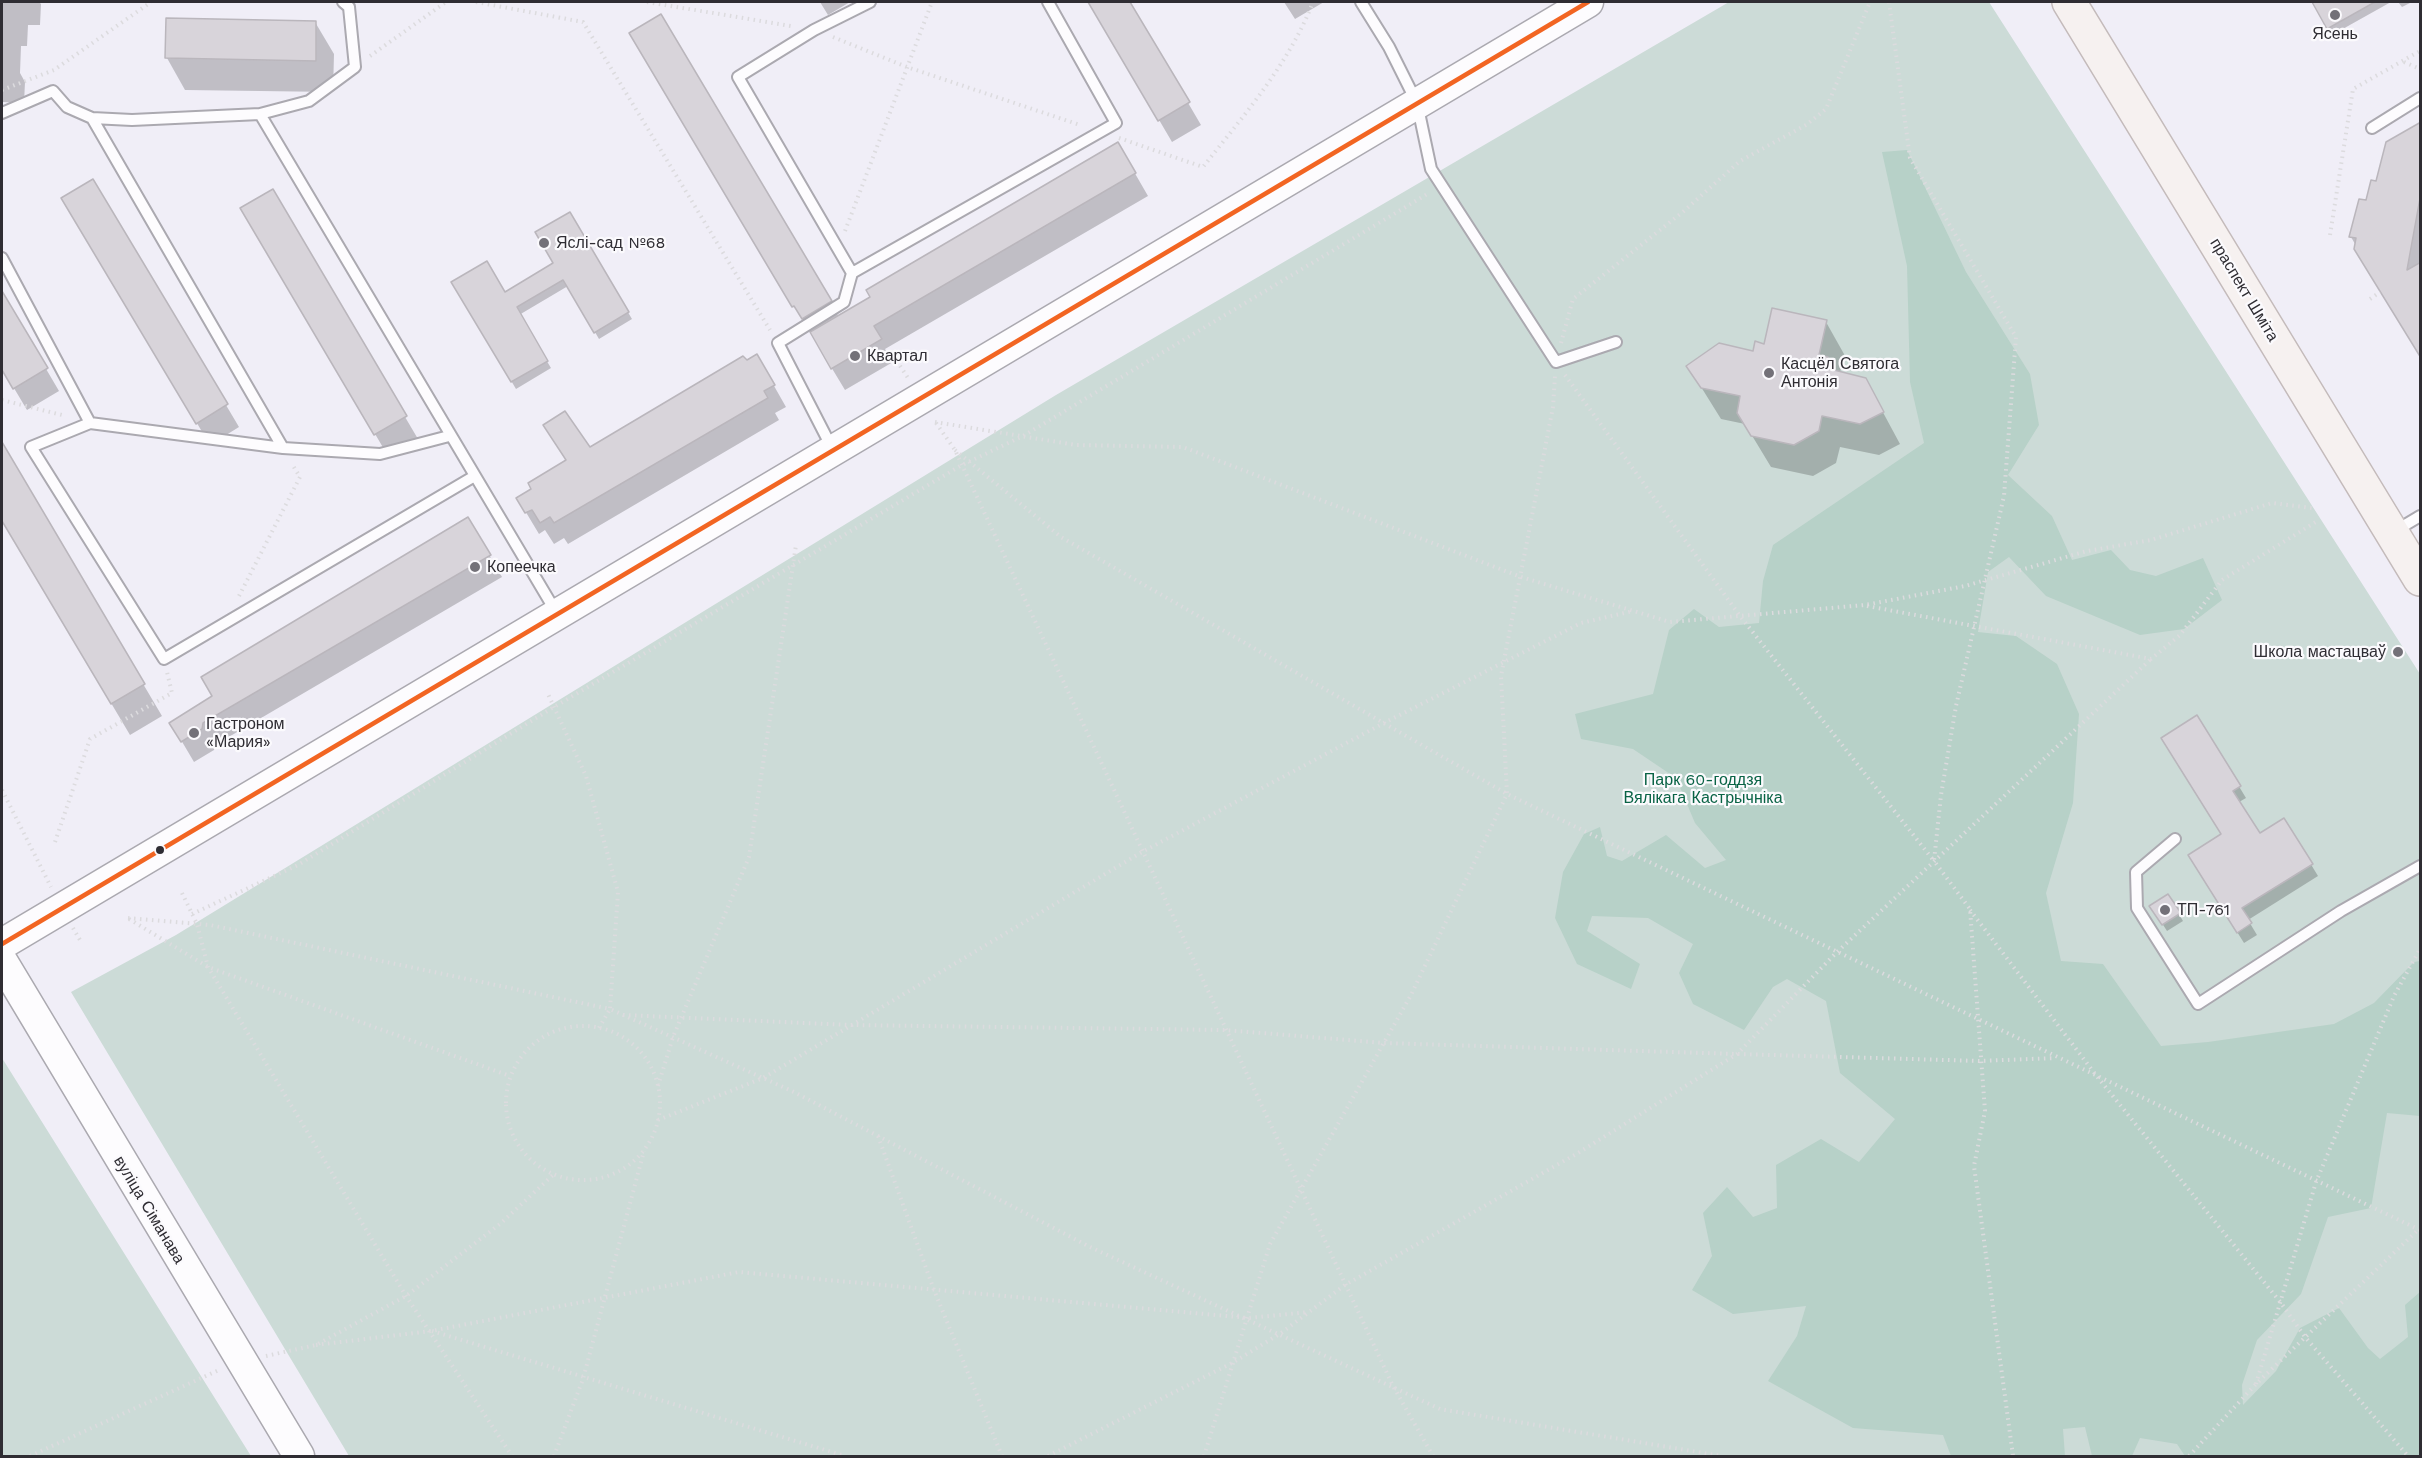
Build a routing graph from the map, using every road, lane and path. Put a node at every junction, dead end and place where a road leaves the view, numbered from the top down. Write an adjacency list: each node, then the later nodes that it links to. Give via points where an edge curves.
1 (151, 2): 20 (path, via 54,70)
2 (343, 2): 17 (lane, via 349,8)
3 (446, 2): 17 (path)
4 (476, 2): 35 (path, via 584,22)
5 (647, 2): 15 (path)
6 (870, 2): 15 (lane)
7 (932, 2): 18 (path)
8 (1048, 2): 27 (lane, via 1116,123)
9 (1313, 2): 27 (path, via 1275,74 1203,167)
10 (1361, 2): 22 (lane)
11 (1588, 2): 22 (main road)
12 (1870, 2): 37 (path, via 1826,109 1806,125 1740,161 1573,299)
13 (1889, 2): 57 (path, via 1910,158 2016,337 2004,496)
14 (2069, 2): 52 (main road, праспект Шміта)
15 (814, 30): 18 (path); 29 (lane, via 738,78)
16 (2403, 61): 19 (path)
17 (355, 67): 24 (lane, via 309,101)
18 (907, 67): 27 (path); 29 (path)
19 (2421, 69)
20 (2, 90)
21 (2421, 98): 26 (lane)
22 (1417, 103): 28 (lane, via 1431,169); 45 (main road)
23 (2, 113): 25 (lane, via 53,91 67,107)
24 (260, 114): 25 (lane); 41 (lane)
25 (92, 118): 43 (lane)
26 (2372, 128)
27 (1101, 132): 31 (lane)
28 (1440, 186): 37 (lane); 42 (path)
29 (838, 249): 31 (lane)
30 (2, 258): 40 (lane)
31 (852, 273): 35 (lane, via 844,302)
32 (2380, 292): 33 (path)
33 (2370, 299)
34 (1616, 342): 37 (lane)
35 (778, 343): 45 (lane)
36 (890, 351): 38 (path)
37 (1556, 363): 55 (path, via 1553,407); 61 (path)
38 (914, 386)
39 (2, 400): 40 (path)
40 (90, 423): 43 (lane); 64 (lane, via 31,447)
41 (449, 436): 43 (lane, via 380,454); 48 (lane)
42 (1023, 436): 44 (path, via 935,422); 46 (path); 55 (path, via 1076,445 1183,447)
43 (283, 448): 62 (path, via 300,477)
44 (955, 450): 46 (path); 47 (path)
45 (833, 451): 60 (main road)
46 (971, 463): 47 (path); 69 (path, via 1061,537)
47 (962, 465): 54 (path); 74 (path)
48 (473, 477): 60 (lane); 62 (lane)
49 (2312, 508): 57 (path, via 2272,503 2151,540 2087,550)
50 (2421, 516): 52 (lane)
51 (2319, 520): 65 (path, via 2222,580 2180,635)
52 (2392, 532): 56 (main road, праспект Шміта)
53 (796, 545): 54 (path)
54 (792, 566): 68 (path); 90 (path, via 749,857)
55 (1521, 577): 59 (path); 66 (path)
56 (2421, 579)
57 (1985, 581): 58 (path); 63 (path)
58 (1865, 605): 61 (path); 63 (path)
59 (1634, 611): 61 (path, via 1670,622); 66 (path, via 1581,623)
60 (557, 615): 78 (main road)
61 (1740, 616): 75 (path)
62 (226, 623): 64 (lane)
63 (1974, 625): 65 (path); 75 (path, via 1956,706)
64 (164, 659): 73 (path, via 172,693 90,739)
65 (2151, 659): 75 (path)
66 (1504, 664): 69 (path); 71 (path, via 1501,676)
67 (547, 692): 68 (path)
68 (554, 707): 80 (path, via 298,865); 88 (path, via 586,776 618,892)
69 (1384, 723): 71 (path); 74 (path)
70 (2, 790): 78 (path)
71 (1507, 794): 85 (path); 96 (path)
72 (2175, 839): 76 (lane, via 2136,872 2137,908 2198,1004)
73 (55, 842)
74 (1142, 852): 92 (path); 94 (path)
75 (1934, 861): 79 (path); 85 (path)
76 (2421, 866)
77 (182, 893): 80 (path)
78 (62, 908): 82 (path); 83 (main road)
79 (1970, 909): 91 (path); 102 (path)
80 (192, 914): 81 (path)
81 (197, 924): 87 (path); 87 (path, via 128,918); 88 (path)
82 (80, 940)
83 (2, 944)
84 (2421, 949): 108 (path, via 2394,996)
85 (1837, 952): 91 (path); 97 (path)
86 (2, 962): 122 (main road, вуліца Сіманава)
87 (208, 967): 100 (path); 113 (path)
88 (610, 1009): 89 (path); 93 (path)
89 (623, 1015): 90 (path); 95 (path)
90 (681, 1017): 92 (path); 95 (path)
91 (1977, 1020): 98 (path); 99 (path)
92 (851, 1025): 94 (path); 101 (path)
93 (599, 1028): 100 (path, via 567,1028 539,1040 527,1050); 103 (path, via 613,1032 637,1049)
94 (1225, 1030): 96 (path); 109 (path)
95 (673, 1037): 101 (path); 103 (path)
96 (1384, 1043): 97 (path); 109 (path)
97 (1737, 1054): 99 (path); 111 (path, via 1578,1154)
98 (2057, 1058): 99 (path); 102 (path)
99 (1980, 1061): 137 (path, via 1985,1112 1974,1166)
100 (510, 1076): 107 (path, via 506,1110 509,1126 525,1155)
101 (763, 1078): 104 (path); 105 (path)
102 (2099, 1078): 108 (path); 115 (path)
103 (658, 1086): 104 (path)
104 (658, 1120): 106 (path)
105 (878, 1136): 112 (path); 117 (path, via 1090,1247)
106 (644, 1150): 107 (path, via 632,1162 603,1178 586,1180); 114 (path)
107 (553, 1174): 113 (path, via 500,1224)
108 (2316, 1182): 110 (path); 115 (path)
109 (1300, 1191): 111 (path); 117 (path, via 1270,1244)
110 (2420, 1229): 120 (path)
111 (1345, 1285): 116 (path); 126 (path)
112 (934, 1290): 114 (path, via 739,1272); 117 (path); 132 (path)
113 (406, 1296): 118 (path); 121 (path)
114 (602, 1300): 118 (path); 124 (path)
115 (2281, 1303): 120 (path); 125 (path)
116 (1309, 1312): 117 (path); 119 (path)
117 (1249, 1318): 119 (path); 123 (path)
118 (431, 1331): 121 (path); 124 (path); 129 (path)
119 (1281, 1333): 123 (path); 126 (path)
120 (2305, 1337): 125 (path); 139 (path)
121 (316, 1345): 122 (path)
122 (240, 1361): 127 (path); 128 (main road, вуліца Сіманава)
123 (1234, 1362): 133 (path); 134 (path)
124 (583, 1379): 130 (path); 131 (path)
125 (2256, 1384): 138 (path)
126 (1394, 1386): 135 (path); 136 (path, via 1440,1409)
127 (30, 1456)
128 (299, 1456)
129 (512, 1456)
130 (554, 1456)
131 (845, 1456)
132 (1002, 1456)
133 (1048, 1456)
134 (1204, 1456)
135 (1433, 1456)
136 (1722, 1456)
137 (2013, 1456)
138 (2190, 1456)
139 (2408, 1456)

